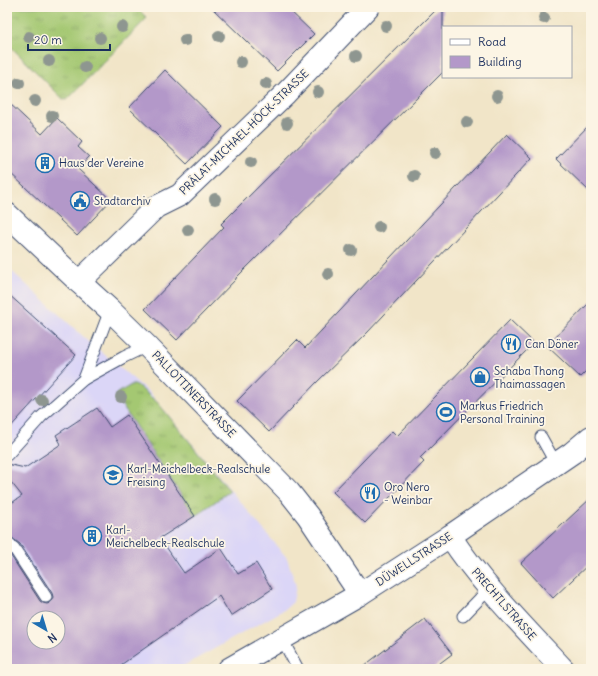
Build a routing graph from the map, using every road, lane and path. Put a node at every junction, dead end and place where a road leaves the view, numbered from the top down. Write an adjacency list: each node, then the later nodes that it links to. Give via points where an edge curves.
1 (368, 7): 3 (street, PRÄLAT-MICHAEL-HÖCK-STRASSE, via 286,93 180,195 156,207)
2 (7, 214): 3 (street, PALLOTTINERSTRASSE)
3 (79, 282): 4 (street, PALLOTTINERSTRASSE)
4 (110, 310): 5 (street, PALLOTTINERSTRASSE); 6 (lane)
5 (147, 346): 6 (lane); 14 (street, PALLOTTINERSTRASSE, via 289,492)
6 (84, 379): 9 (lane, via 41,417)
7 (541, 437): 10 (lane)
8 (591, 437): 10 (street, DÜWELLSTRASSE)
9 (7, 455)
10 (556, 464): 11 (street, DÜWELLSTRASSE)
11 (450, 536): 13 (street, PRECHTLSTRASSE); 14 (street, DÜWELLSTRASSE)
12 (7, 543): 15 (lane, via 14,548)
13 (490, 588): 16 (lane); 20 (street, PRECHTLSTRASSE)
14 (360, 594): 17 (street, DÜWELLSTRASSE)
15 (46, 597)
16 (463, 616)
17 (282, 639): 18 (street, DÜWELLSTRASSE); 19 (lane)
18 (238, 667)
19 (298, 669)
20 (563, 669)

